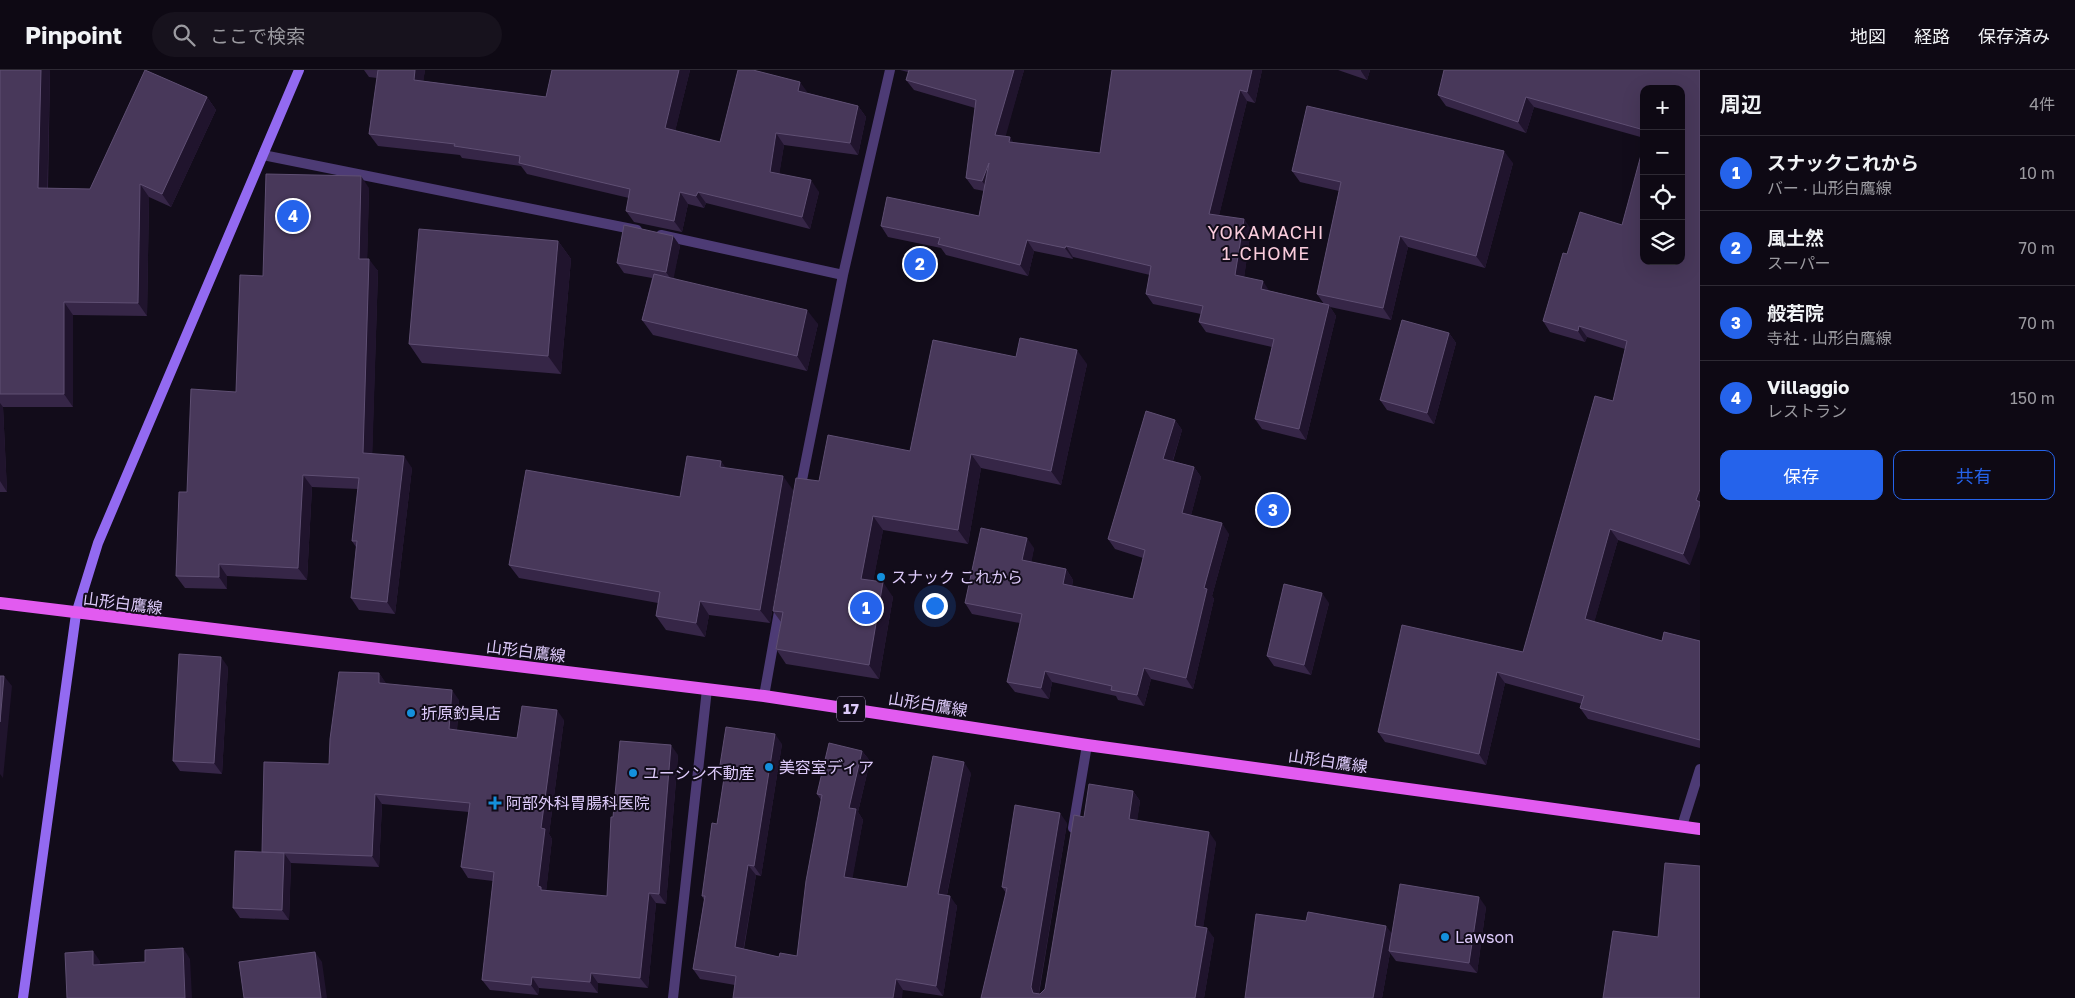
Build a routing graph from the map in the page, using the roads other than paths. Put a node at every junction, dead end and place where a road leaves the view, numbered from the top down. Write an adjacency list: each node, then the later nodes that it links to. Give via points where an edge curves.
1 (299, 70): 3 (street)
2 (890, 70): 4 (lane)
3 (263, 155): 4 (lane, via 648,232); 8 (street, via 98,543)
4 (843, 275): 5 (lane)
5 (799, 496)
6 (782, 592): 10 (lane)
7 (0, 603): 8 (main road, 山形白鷹線 / 17)
8 (76, 614): 9 (main road, 山形白鷹線 / 17); 16 (street)
9 (707, 688): 10 (main road, 山形白鷹線 / 17); 17 (lane)
10 (764, 696): 11 (main road, 山形白鷹線 / 17)
11 (1087, 745): 13 (main road, 山形白鷹線 / 17); 15 (lane)
12 (1700, 769): 13 (lane)
13 (1682, 826): 14 (main road, 山形白鷹線 / 17)
14 (1700, 829)
15 (1071, 842)
16 (23, 998)
17 (673, 998)

